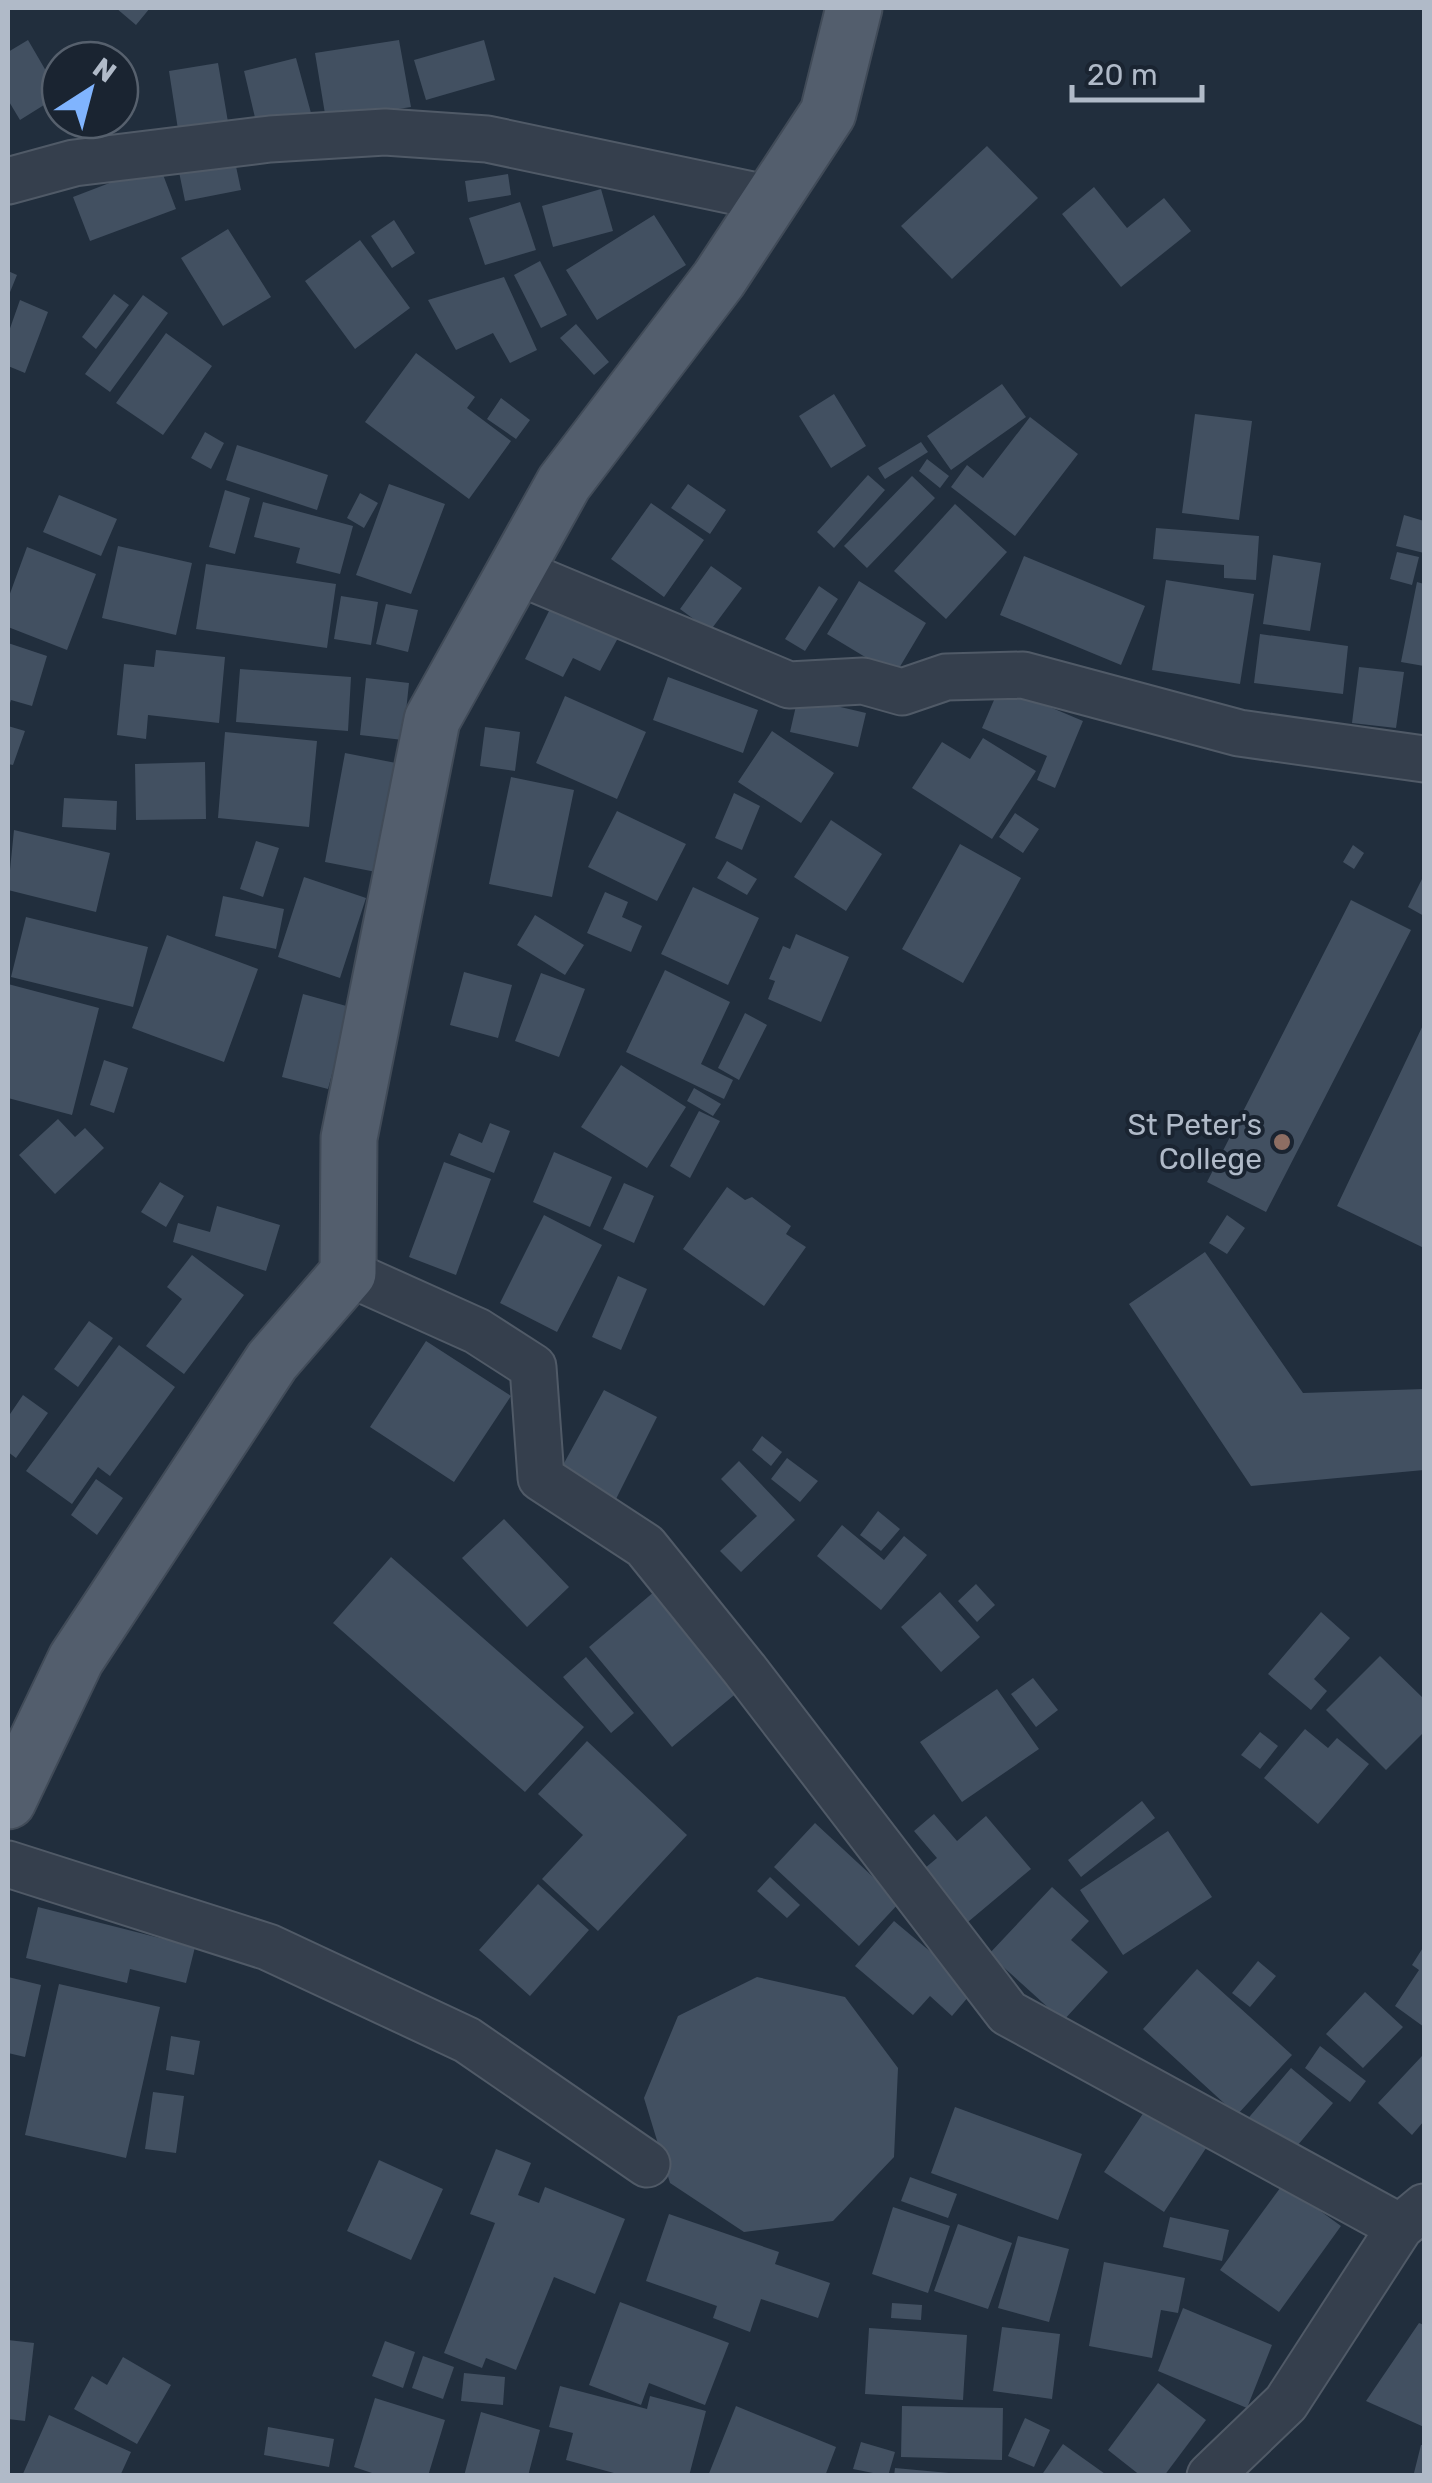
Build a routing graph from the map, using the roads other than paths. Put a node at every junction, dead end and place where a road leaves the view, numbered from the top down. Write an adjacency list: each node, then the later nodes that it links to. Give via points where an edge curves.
1 (854, 8): 3 (main road, via 828,112)
2 (8, 181): 3 (street, via 74,163 385,132 487,139)
3 (771, 200): 4 (main road, via 720,279 564,483)
4 (516, 570): 5 (street, via 789,685 863,681 902,692 946,676 1023,675 1239,733); 6 (main road, via 432,720 349,1138)
5 (1424, 759)
6 (348, 1273): 7 (main road, via 272,1361 76,1660); 10 (street, via 477,1331 533,1367 541,1478 645,1546 1008,2013)
7 (8, 1800)
8 (8, 1864): 9 (street, via 268,1947 467,2040)
9 (647, 2164)
10 (1412, 2217): 11 (street, via 1286,2403)
11 (1210, 2476)

